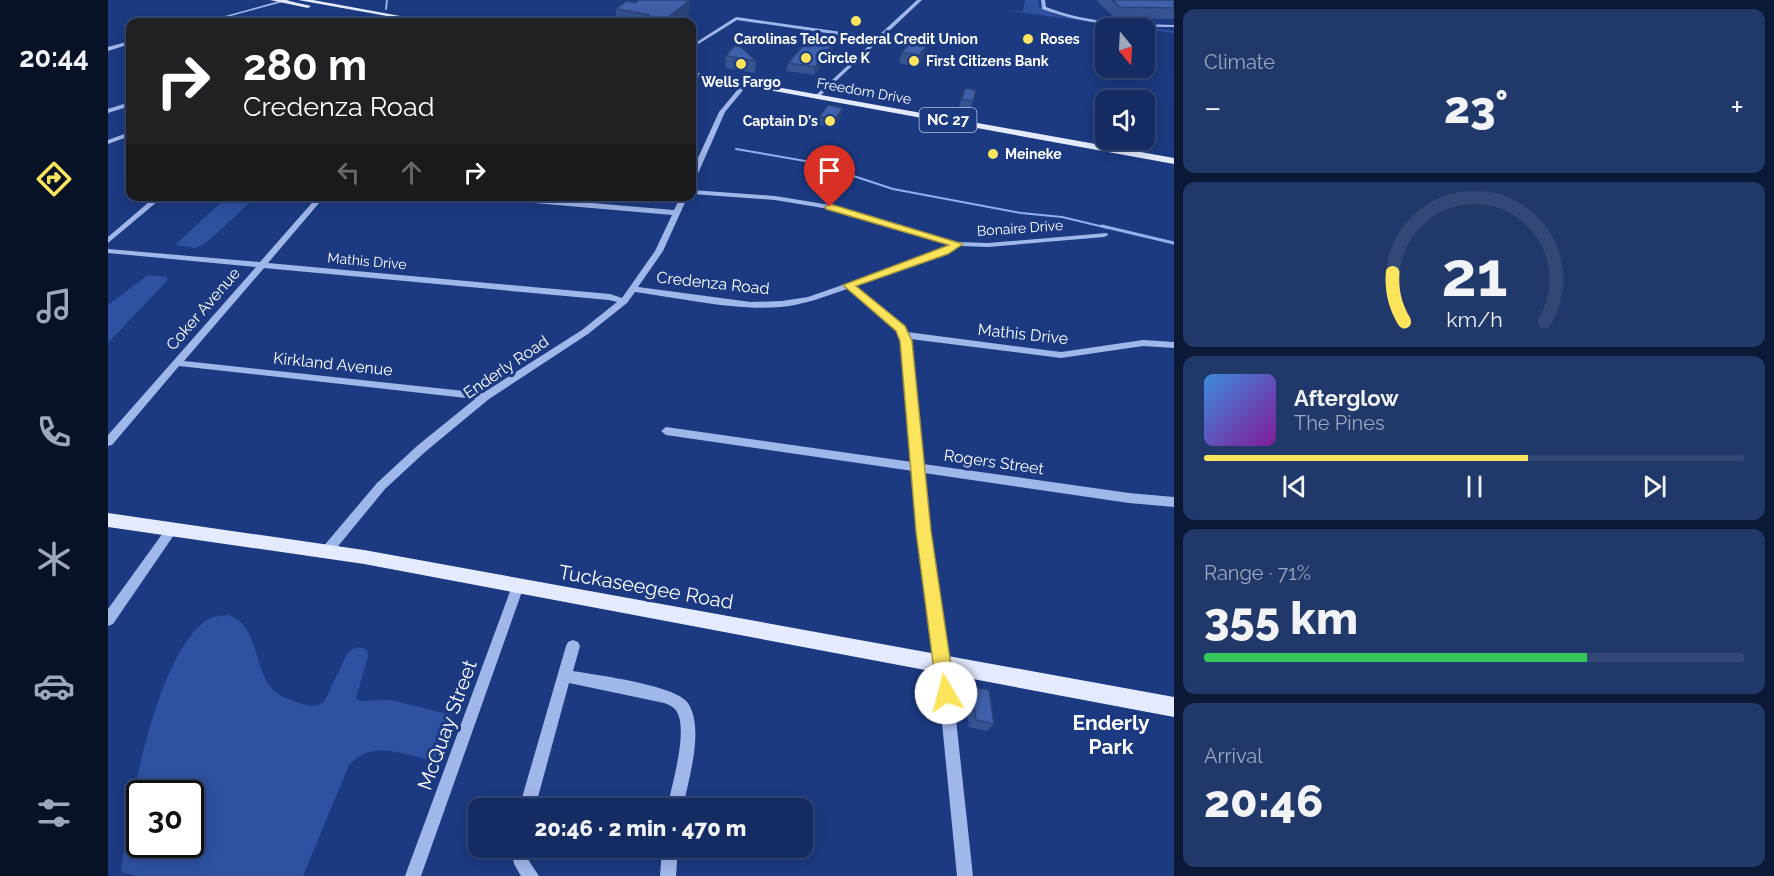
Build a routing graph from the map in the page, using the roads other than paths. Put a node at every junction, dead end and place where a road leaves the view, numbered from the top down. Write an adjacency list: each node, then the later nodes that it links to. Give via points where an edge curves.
1 (273, 0): 5 (main road)
2 (301, 0): 8 (main road)
3 (920, 0): 10 (street)
4 (1043, 0): 9 (street, via 1044,8 1064,15)
5 (285, 1): 6 (street); 7 (main road)
6 (220, 18)
7 (378, 18)
8 (406, 18)
9 (1174, 26)
10 (879, 39): 12 (street, via 736,18); 17 (street)
11 (126, 44): 13 (street)
12 (696, 44)
13 (108, 49)
14 (696, 69): 17 (main road, Freedom Drive / NC 27)
15 (696, 75): 16 (main road, Freedom Drive / NC 27)
16 (746, 84): 17 (main road, Freedom Drive / NC 27); 26 (street, via 722,112)
17 (820, 94): 22 (main road, Freedom Drive / NC 27)
18 (126, 105): 19 (street)
19 (108, 111)
20 (126, 135): 21 (street)
21 (108, 142)
22 (1095, 143)
23 (1135, 150): 24 (main road, Freedom Drive / NC 27); 25 (main road, Freedom Drive / NC 27)
24 (1174, 153)
25 (1174, 160)
26 (696, 169)
27 (696, 192): 35 (street, Bonaire Drive, via 830,207)
28 (155, 201): 34 (street)
29 (318, 201): 37 (street, Coker Avenue)
30 (536, 201): 32 (street)
31 (683, 201): 32 (street, Enderly Road)
32 (678, 213): 39 (street, Enderly Road)
33 (1104, 235): 35 (street, Bonaire Drive)
34 (108, 241)
35 (958, 244): 38 (street, Credenza Road)
36 (108, 251): 37 (street, Mathis Drive)
37 (262, 265): 40 (street, Mathis Drive); 43 (street, Coker Avenue)
38 (848, 285): 39 (street, Credenza Road, via 810,299 767,305); 41 (street)
39 (634, 290): 40 (street, Enderly Road)
40 (624, 301): 44 (street, Enderly Road, via 585,332)
41 (904, 335): 42 (street, Mathis Drive, via 1061,355 1136,342); 47 (street)
42 (1174, 345)
43 (177, 363): 44 (street, Kirkland Avenue); 46 (street, Coker Avenue)
44 (485, 397): 51 (street, Enderly Road, via 381,486)
45 (666, 432): 47 (street, Rogers Street)
46 (108, 442)
47 (917, 467): 48 (street, Rogers Street); 55 (street)
48 (1174, 502)
49 (108, 520): 50 (main road, Tuckaseegee Road)
50 (172, 529): 51 (main road, Tuckaseegee Road); 53 (street)
51 (326, 552): 52 (main road, Tuckaseegee Road)
52 (518, 586): 55 (main road, Tuckaseegee Road); 62 (street, McQuay Street)
53 (108, 621)
54 (573, 646): 56 (street)
55 (942, 665): 57 (main road, Tuckaseegee Road); 65 (street)
56 (565, 676): 58 (street); 59 (street, via 677,701 683,708 688,734)
57 (1174, 707)
58 (530, 798)
59 (677, 798)
60 (521, 858): 63 (street)
61 (669, 858): 64 (street)
62 (413, 876)
63 (531, 876)
64 (668, 876)
65 (964, 876)

